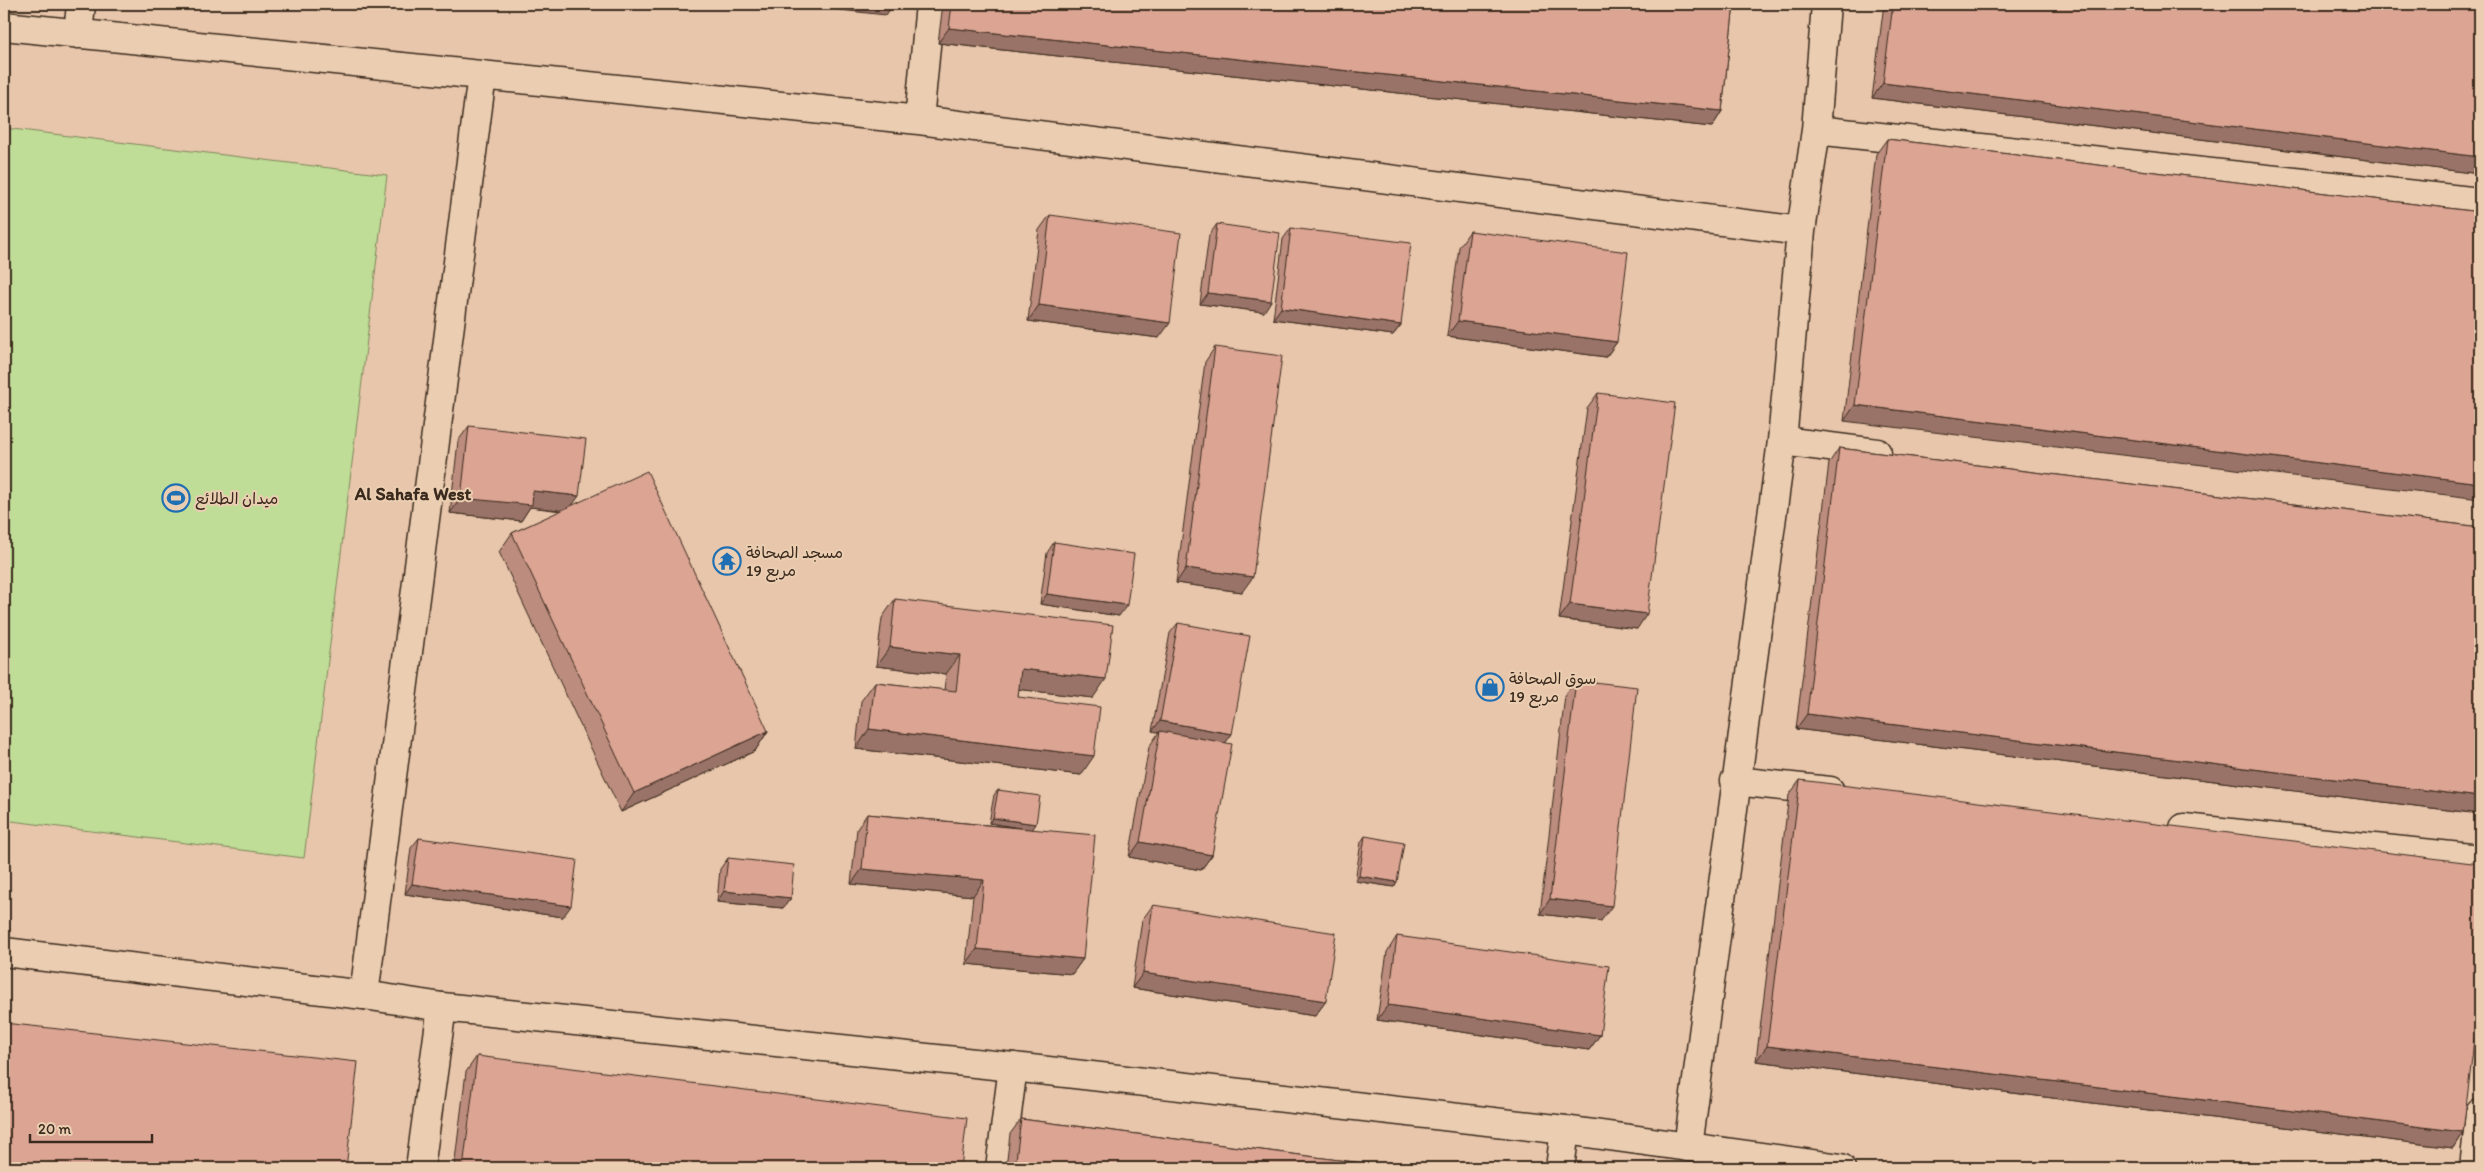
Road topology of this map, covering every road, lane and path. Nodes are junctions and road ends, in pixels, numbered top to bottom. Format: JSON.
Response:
{"nodes":[{"id":1,"x":81,"y":4,"type":"edge"},
{"id":2,"x":930,"y":4,"type":"edge"},
{"id":3,"x":1826,"y":4,"type":"edge"},
{"id":4,"x":4,"y":26,"type":"edge"},
{"id":5,"x":78,"y":34,"type":"junction"},
{"id":6,"x":482,"y":75,"type":"junction"},
{"id":7,"x":919,"y":120,"type":"junction"},
{"id":8,"x":1816,"y":130,"type":"junction"},
{"id":9,"x":2480,"y":202,"type":"edge"},
{"id":10,"x":1801,"y":231,"type":"junction"},
{"id":11,"x":1782,"y":441,"type":"junction"},
{"id":12,"x":1900,"y":456,"type":"edge"},
{"id":13,"x":1735,"y":781,"type":"junction"},
{"id":14,"x":1854,"y":794,"type":"edge"},
{"id":15,"x":2162,"y":826,"type":"edge"},
{"id":16,"x":2480,"y":859,"type":"edge"},
{"id":17,"x":4,"y":952,"type":"edge"},
{"id":18,"x":364,"y":995,"type":"junction"},
{"id":19,"x":442,"y":1008,"type":"junction"},
{"id":20,"x":1013,"y":1067,"type":"junction"},
{"id":21,"x":2480,"y":1112,"type":"edge"},
{"id":22,"x":1565,"y":1130,"type":"junction"},
{"id":23,"x":1688,"y":1147,"type":"junction"},
{"id":24,"x":420,"y":1168,"type":"edge"},
{"id":25,"x":1000,"y":1168,"type":"edge"},
{"id":26,"x":1560,"y":1168,"type":"edge"},
{"id":27,"x":1841,"y":1168,"type":"edge"},
{"id":28,"x":2474,"y":1168,"type":"edge"}],
"edges":[{"from":1,"to":5,"type":"street"},
{"from":2,"to":7,"type":"street"},
{"from":3,"to":8,"type":"street"},
{"from":4,"to":5,"type":"street"},
{"from":5,"to":6,"type":"street"},
{"from":6,"to":7,"type":"street"},
{"from":6,"to":18,"type":"street"},
{"from":7,"to":10,"type":"street"},
{"from":8,"to":9,"type":"street"},
{"from":8,"to":10,"type":"street"},
{"from":10,"to":11,"type":"street"},
{"from":11,"to":12,"type":"street"},
{"from":11,"to":13,"type":"street"},
{"from":13,"to":14,"type":"street"},
{"from":13,"to":23,"type":"street"},
{"from":15,"to":16,"type":"street"},
{"from":17,"to":18,"type":"street"},
{"from":18,"to":19,"type":"street"},
{"from":19,"to":20,"type":"street"},
{"from":19,"to":24,"type":"street"},
{"from":20,"to":22,"type":"street"},
{"from":20,"to":25,"type":"street"},
{"from":21,"to":28,"type":"street"},
{"from":22,"to":23,"type":"street"},
{"from":22,"to":26,"type":"street"},
{"from":23,"to":27,"type":"street"}]}
